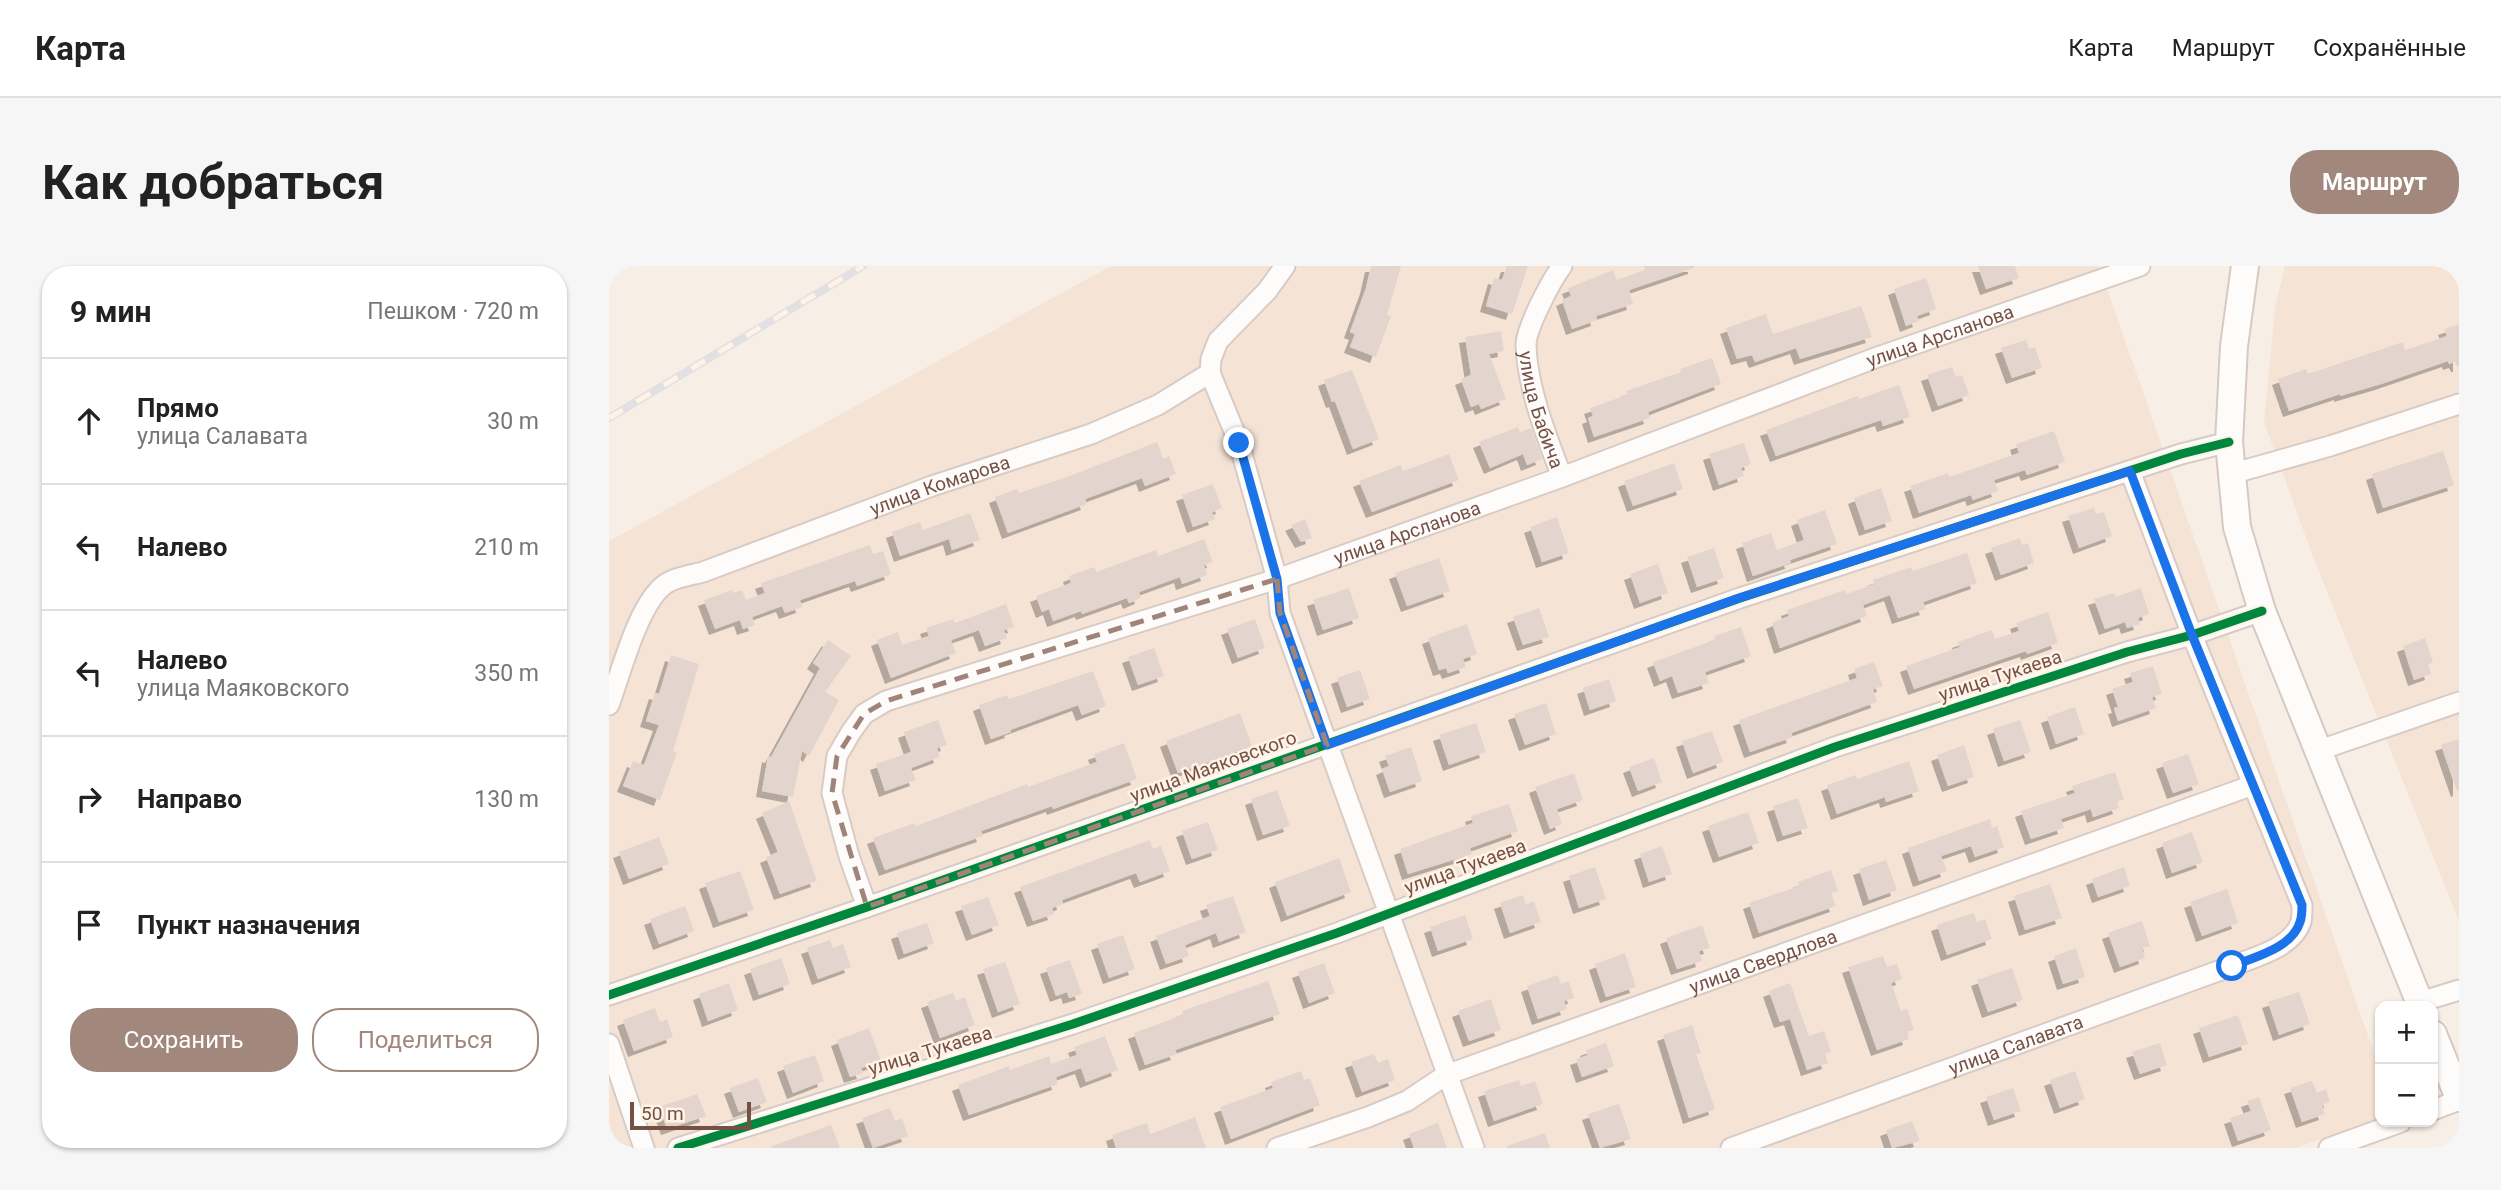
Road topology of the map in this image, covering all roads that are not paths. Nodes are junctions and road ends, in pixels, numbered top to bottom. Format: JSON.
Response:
{"nodes":[{"id":1,"x":1285,"y":266,"type":"edge"},
{"id":2,"x":1562,"y":266,"type":"edge"},
{"id":3,"x":2140,"y":266,"type":"edge"},
{"id":4,"x":2245,"y":266,"type":"edge"},
{"id":5,"x":1210,"y":373,"type":"junction"},
{"id":6,"x":2459,"y":404,"type":"edge"},
{"id":7,"x":2229,"y":442,"type":"junction"},
{"id":8,"x":2130,"y":471,"type":"junction"},
{"id":9,"x":2231,"y":474,"type":"junction"},
{"id":10,"x":1562,"y":477,"type":"junction"},
{"id":11,"x":1277,"y":579,"type":"junction"},
{"id":12,"x":2262,"y":611,"type":"junction"},
{"id":13,"x":2192,"y":635,"type":"junction"},
{"id":14,"x":2459,"y":702,"type":"edge"},
{"id":15,"x":609,"y":705,"type":"edge"},
{"id":16,"x":1327,"y":745,"type":"junction"},
{"id":17,"x":2317,"y":751,"type":"junction"},
{"id":18,"x":2253,"y":785,"type":"junction"},
{"id":19,"x":867,"y":907,"type":"junction"},
{"id":20,"x":1389,"y":914,"type":"junction"},
{"id":21,"x":2459,"y":990,"type":"edge"},
{"id":22,"x":609,"y":995,"type":"edge"},
{"id":23,"x":2419,"y":1001,"type":"edge"},
{"id":24,"x":2428,"y":1001,"type":"edge"},
{"id":25,"x":609,"y":1044,"type":"edge"},
{"id":26,"x":2438,"y":1046,"type":"edge"},
{"id":27,"x":1447,"y":1075,"type":"junction"},
{"id":28,"x":2459,"y":1099,"type":"edge"},
{"id":29,"x":2438,"y":1108,"type":"edge"},
{"id":30,"x":2387,"y":1127,"type":"edge"},
{"id":31,"x":644,"y":1148,"type":"edge"},
{"id":32,"x":678,"y":1148,"type":"edge"},
{"id":33,"x":1277,"y":1148,"type":"edge"},
{"id":34,"x":1474,"y":1148,"type":"edge"},
{"id":35,"x":1731,"y":1148,"type":"edge"},
{"id":36,"x":2329,"y":1148,"type":"edge"}],
"edges":[{"from":1,"to":5,"type":"street"},
{"from":2,"to":10,"type":"street","name":"улица Бабича"},
{"from":3,"to":10,"type":"street","name":"улица Арсланова"},
{"from":4,"to":7,"type":"street"},
{"from":5,"to":11,"type":"street"},
{"from":5,"to":15,"type":"street","name":"улица Комарова"},
{"from":6,"to":9,"type":"street"},
{"from":7,"to":8,"type":"street","name":"улица Маяковского"},
{"from":7,"to":9,"type":"street"},
{"from":8,"to":13,"type":"street"},
{"from":8,"to":16,"type":"street","name":"улица Маяковского"},
{"from":9,"to":12,"type":"street"},
{"from":10,"to":11,"type":"street","name":"улица Арсланова"},
{"from":11,"to":16,"type":"street"},
{"from":11,"to":19,"type":"street","name":"улица Арсланова"},
{"from":12,"to":13,"type":"street","name":"улица Тукаева"},
{"from":12,"to":17,"type":"street"},
{"from":13,"to":18,"type":"street"},
{"from":13,"to":20,"type":"street","name":"улица Тукаева"},
{"from":14,"to":17,"type":"street"},
{"from":16,"to":19,"type":"street","name":"улица Маяковского"},
{"from":16,"to":20,"type":"street"},
{"from":17,"to":23,"type":"street"},
{"from":18,"to":27,"type":"street","name":"улица Свердлова"},
{"from":18,"to":35,"type":"street","name":"улица Салавата"},
{"from":19,"to":22,"type":"street","name":"улица Маяковского"},
{"from":20,"to":27,"type":"street"},
{"from":20,"to":32,"type":"street","name":"улица Тукаева"},
{"from":21,"to":24,"type":"street"},
{"from":25,"to":31,"type":"street"},
{"from":26,"to":28,"type":"street"},
{"from":27,"to":33,"type":"street","name":"улица Свердлова"},
{"from":27,"to":34,"type":"street"},
{"from":28,"to":29,"type":"street"},
{"from":30,"to":36,"type":"street"}]}
